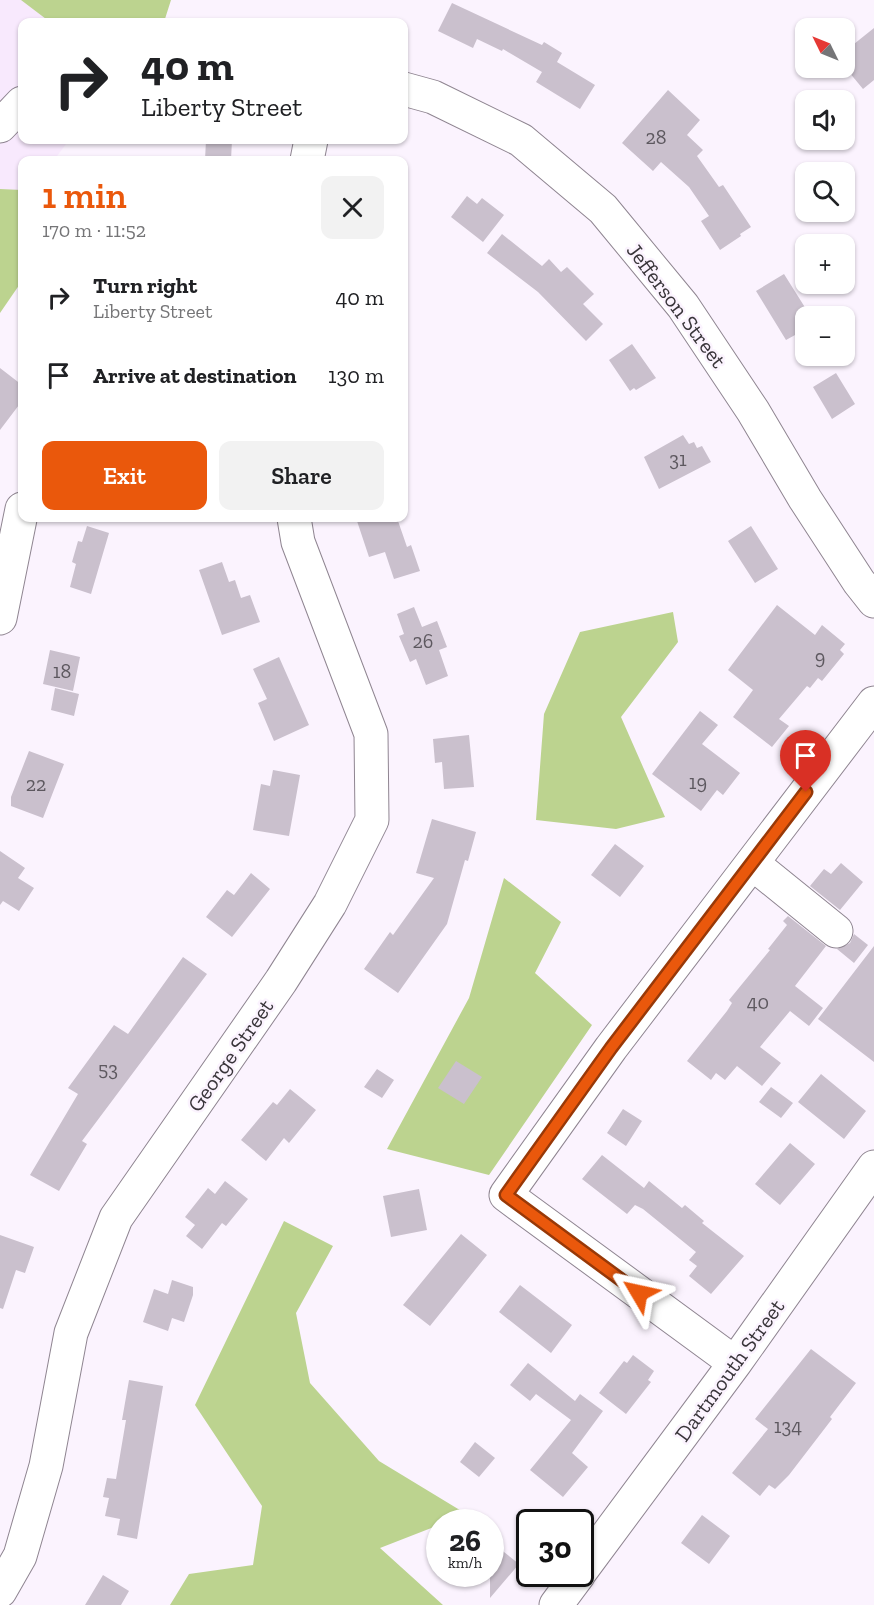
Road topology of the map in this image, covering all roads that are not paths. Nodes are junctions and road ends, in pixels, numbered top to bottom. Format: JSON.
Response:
{"nodes":[{"id":1,"x":408,"y":90,"type":"edge"},
{"id":2,"x":18,"y":107,"type":"edge"},
{"id":3,"x":0,"y":126,"type":"edge"},
{"id":4,"x":19,"y":522,"type":"edge"},
{"id":5,"x":295,"y":522,"type":"edge"},
{"id":6,"x":874,"y":601,"type":"edge"},
{"id":7,"x":0,"y":618,"type":"edge"},
{"id":8,"x":874,"y":704,"type":"edge"},
{"id":9,"x":752,"y":863,"type":"junction"},
{"id":10,"x":836,"y":931,"type":"dead end"},
{"id":11,"x":874,"y":1167,"type":"edge"},
{"id":12,"x":735,"y":1364,"type":"junction"},
{"id":13,"x":594,"y":1554,"type":"edge"},
{"id":14,"x":570,"y":1587,"type":"edge"},
{"id":15,"x":0,"y":1591,"type":"edge"},
{"id":16,"x":556,"y":1605,"type":"edge"}],
"edges":[{"from":1,"to":6,"type":"street","name":"Jefferson Street"},
{"from":2,"to":3,"type":"street"},
{"from":4,"to":7,"type":"street"},
{"from":5,"to":15,"type":"street","name":"George Street"},
{"from":8,"to":9,"type":"street"},
{"from":9,"to":10,"type":"street"},
{"from":9,"to":12,"type":"street"},
{"from":11,"to":12,"type":"street","name":"Dartmouth Street"},
{"from":12,"to":13,"type":"street","name":"Dartmouth Street"},
{"from":14,"to":16,"type":"street","name":"Dartmouth Street"}]}
